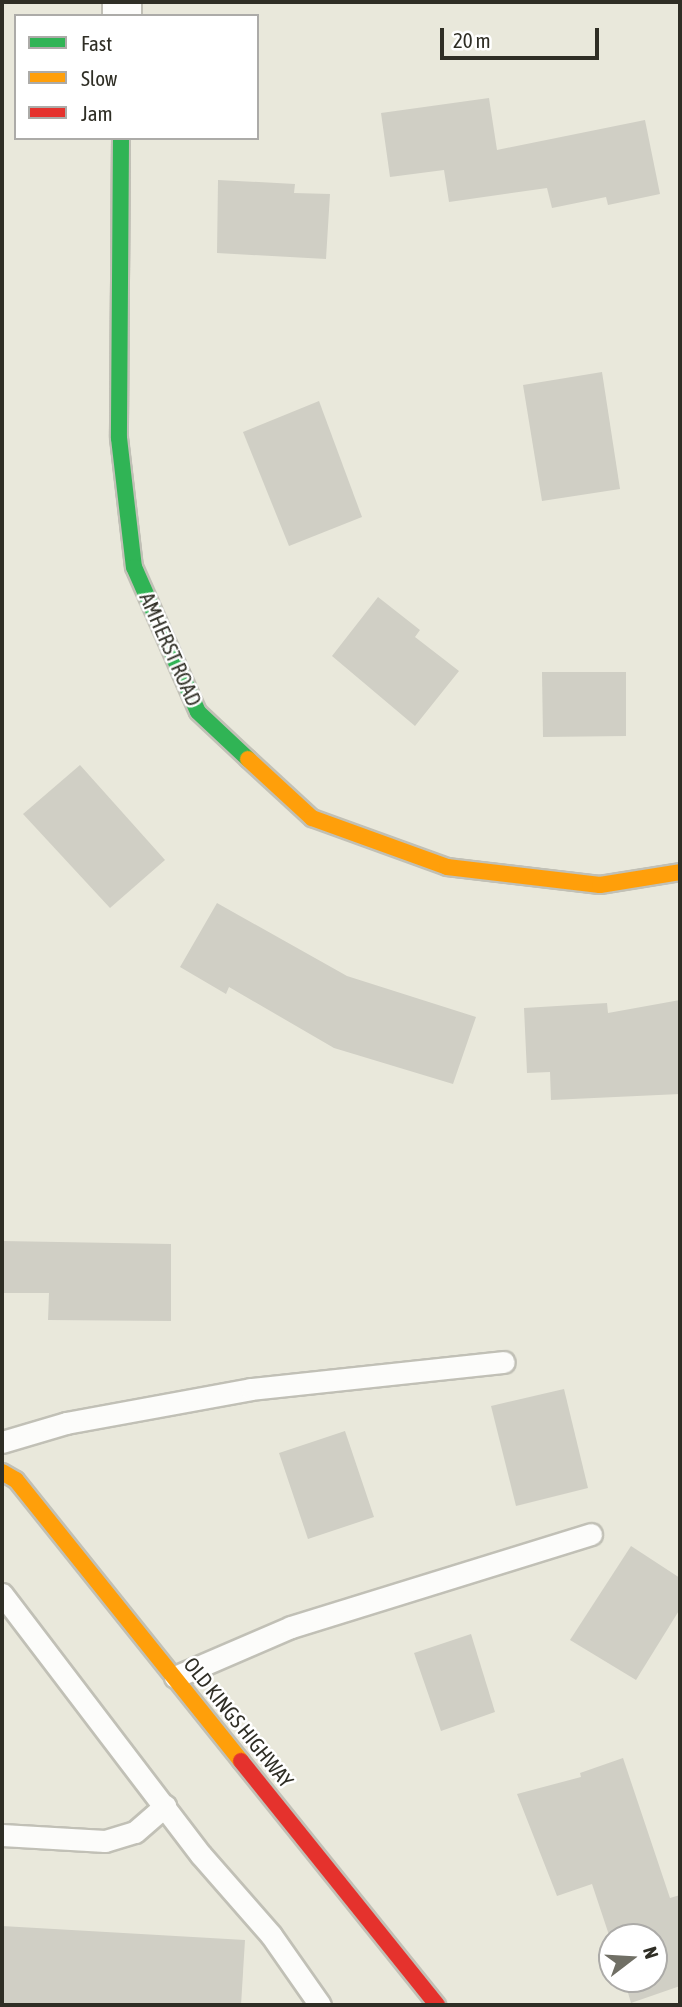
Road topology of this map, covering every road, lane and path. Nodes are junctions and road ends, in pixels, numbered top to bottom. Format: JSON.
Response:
{"nodes":[{"id":1,"x":121,"y":140,"type":"edge"},
{"id":2,"x":680,"y":872,"type":"edge"},
{"id":3,"x":504,"y":1362,"type":"dead end"},
{"id":4,"x":2,"y":1442,"type":"edge"},
{"id":5,"x":2,"y":1472,"type":"edge"},
{"id":6,"x":591,"y":1534,"type":"dead end"},
{"id":7,"x":2,"y":1594,"type":"edge"},
{"id":8,"x":175,"y":1677,"type":"junction"},
{"id":9,"x":164,"y":1806,"type":"junction"},
{"id":10,"x":2,"y":1835,"type":"edge"},
{"id":11,"x":320,"y":2005,"type":"edge"},
{"id":12,"x":437,"y":2005,"type":"edge"}],
"edges":[{"from":1,"to":2,"type":"street","name":"AMHERST ROAD"},
{"from":3,"to":4,"type":"lane"},
{"from":5,"to":8,"type":"street","name":"OLD KINGS HIGHWAY"},
{"from":6,"to":8,"type":"lane"},
{"from":7,"to":9,"type":"lane"},
{"from":8,"to":12,"type":"street","name":"OLD KINGS HIGHWAY"},
{"from":9,"to":10,"type":"lane"},
{"from":9,"to":11,"type":"lane"}]}
